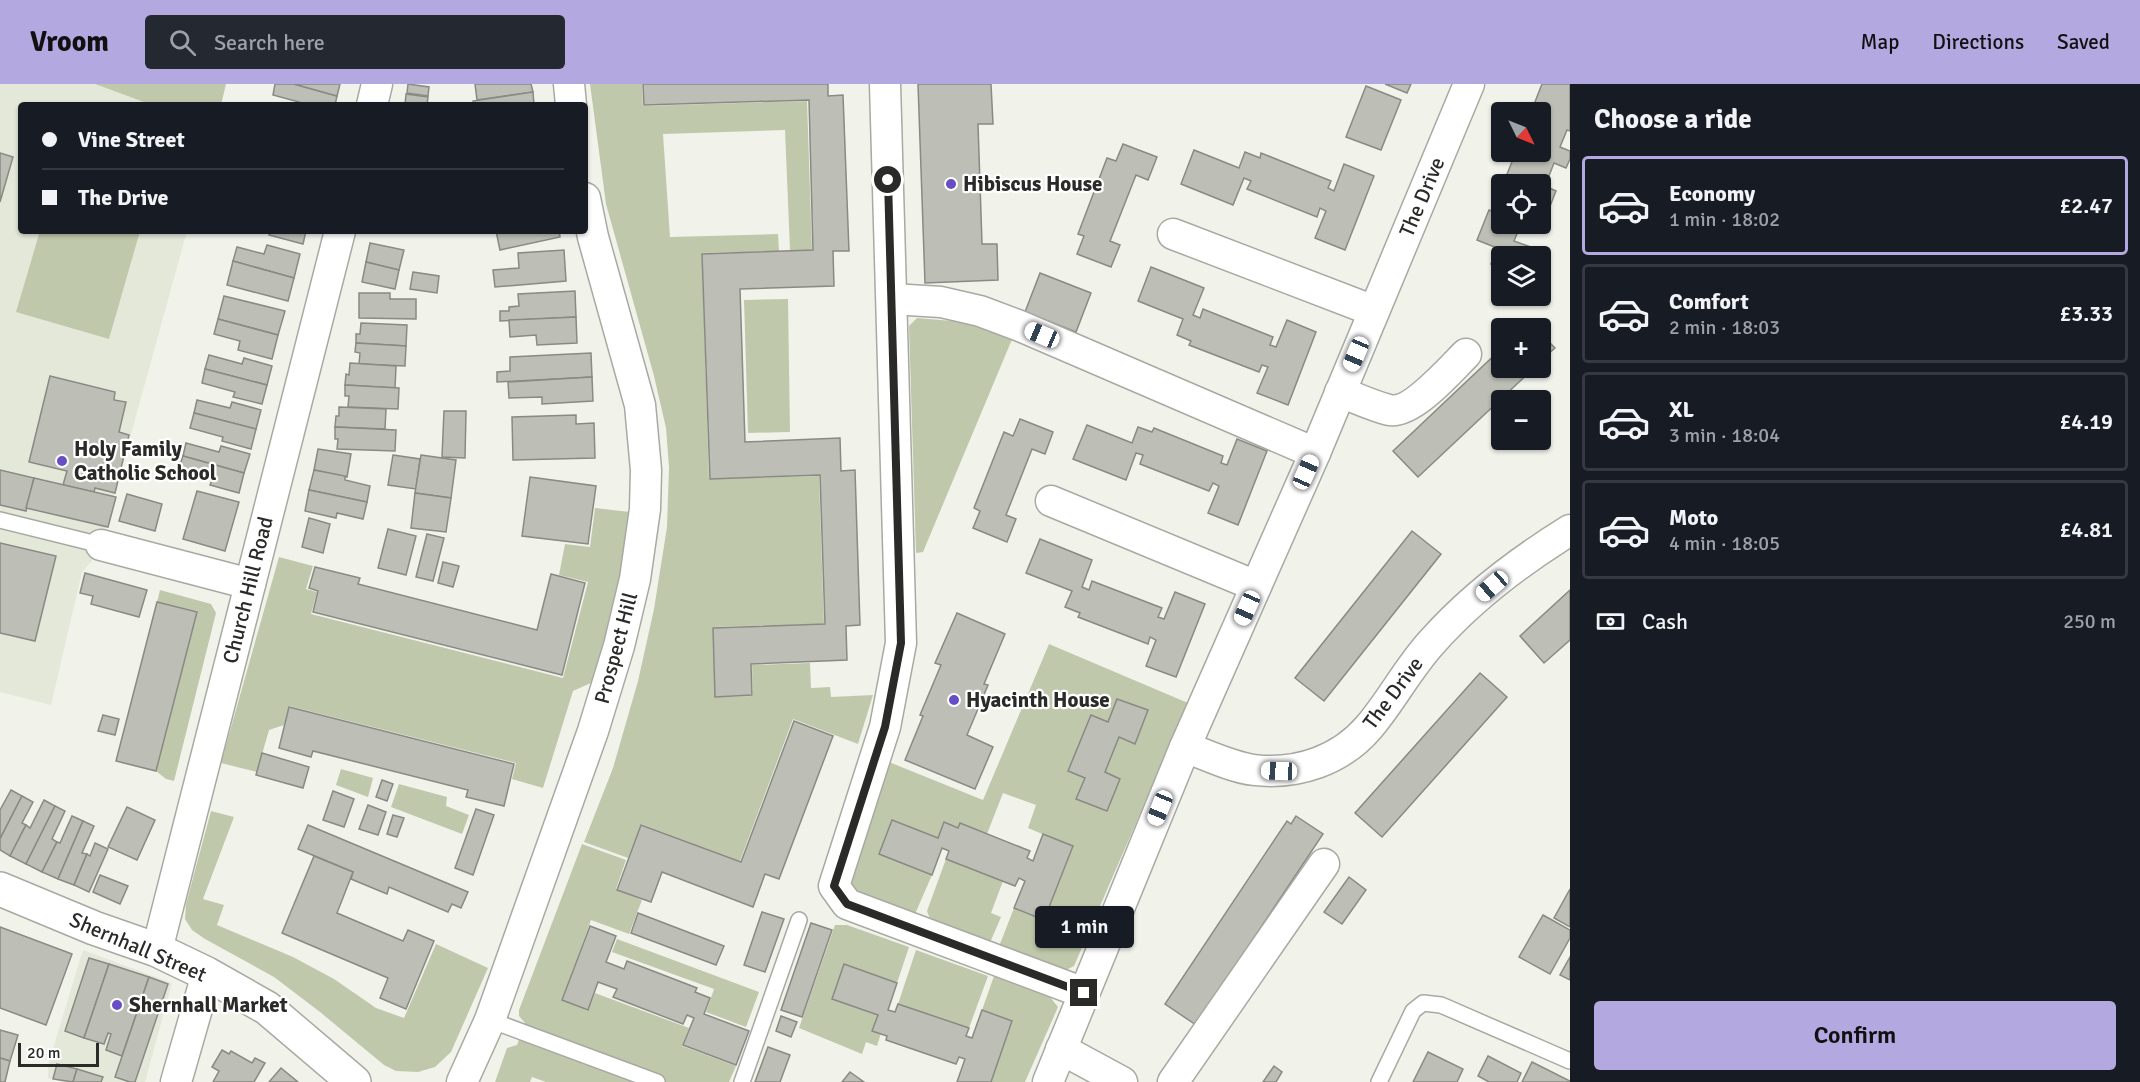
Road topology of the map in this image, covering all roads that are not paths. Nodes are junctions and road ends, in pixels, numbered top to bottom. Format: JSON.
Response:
{"nodes":[{"id":1,"x":378,"y":84,"type":"edge"},
{"id":2,"x":569,"y":84,"type":"edge"},
{"id":3,"x":885,"y":84,"type":"edge"},
{"id":4,"x":1469,"y":84,"type":"edge"},
{"id":5,"x":373,"y":102,"type":"edge"},
{"id":6,"x":571,"y":102,"type":"edge"},
{"id":7,"x":588,"y":213,"type":"edge"},
{"id":8,"x":339,"y":234,"type":"edge"},
{"id":9,"x":1173,"y":234,"type":"dead end"},
{"id":10,"x":892,"y":299,"type":"junction"},
{"id":11,"x":1374,"y":311,"type":"junction"},
{"id":12,"x":1466,"y":354,"type":"dead end"},
{"id":13,"x":1340,"y":392,"type":"junction"},
{"id":14,"x":1315,"y":453,"type":"junction"},
{"id":15,"x":1051,"y":501,"type":"dead end"},
{"id":16,"x":0,"y":520,"type":"edge"},
{"id":17,"x":1570,"y":530,"type":"edge"},
{"id":18,"x":101,"y":545,"type":"joint"},
{"id":19,"x":250,"y":584,"type":"junction"},
{"id":20,"x":1256,"y":586,"type":"junction"},
{"id":21,"x":1185,"y":747,"type":"junction"},
{"id":22,"x":1324,"y":864,"type":"dead end"},
{"id":23,"x":0,"y":889,"type":"edge"},
{"id":24,"x":799,"y":921,"type":"dead end"},
{"id":25,"x":157,"y":950,"type":"junction"},
{"id":26,"x":207,"y":975,"type":"junction"},
{"id":27,"x":1084,"y":993,"type":"junction"},
{"id":28,"x":490,"y":1020,"type":"junction"},
{"id":29,"x":1062,"y":1049,"type":"junction"},
{"id":30,"x":1570,"y":1061,"type":"edge"},
{"id":31,"x":176,"y":1082,"type":"edge"},
{"id":32,"x":354,"y":1082,"type":"edge"},
{"id":33,"x":462,"y":1082,"type":"edge"},
{"id":34,"x":657,"y":1082,"type":"edge"},
{"id":35,"x":742,"y":1082,"type":"edge"},
{"id":36,"x":1048,"y":1082,"type":"edge"},
{"id":37,"x":1122,"y":1082,"type":"edge"},
{"id":38,"x":1173,"y":1082,"type":"edge"},
{"id":39,"x":1379,"y":1082,"type":"edge"}],
"edges":[{"from":1,"to":5,"type":"street"},
{"from":2,"to":6,"type":"street"},
{"from":3,"to":10,"type":"street"},
{"from":4,"to":11,"type":"street","name":"The Drive"},
{"from":7,"to":28,"type":"street","name":"Prospect Hill"},
{"from":8,"to":19,"type":"street","name":"Church Hill Road"},
{"from":9,"to":11,"type":"street"},
{"from":10,"to":14,"type":"street"},
{"from":10,"to":27,"type":"street"},
{"from":11,"to":13,"type":"street","name":"The Drive"},
{"from":12,"to":13,"type":"street"},
{"from":13,"to":14,"type":"street","name":"The Drive"},
{"from":14,"to":20,"type":"street","name":"The Drive"},
{"from":15,"to":20,"type":"street"},
{"from":16,"to":18,"type":"lane"},
{"from":17,"to":21,"type":"street","name":"The Drive"},
{"from":18,"to":19,"type":"street"},
{"from":19,"to":25,"type":"street","name":"Church Hill Road"},
{"from":20,"to":21,"type":"street","name":"The Drive"},
{"from":21,"to":27,"type":"street","name":"The Drive"},
{"from":22,"to":38,"type":"street"},
{"from":23,"to":25,"type":"street","name":"Shernhall Street"},
{"from":24,"to":35,"type":"lane"},
{"from":25,"to":26,"type":"street","name":"Shernhall Street"},
{"from":26,"to":31,"type":"street"},
{"from":26,"to":32,"type":"street","name":"Shernhall Street"},
{"from":27,"to":29,"type":"street","name":"The Drive"},
{"from":28,"to":33,"type":"street","name":"Prospect Hill"},
{"from":28,"to":34,"type":"lane"},
{"from":29,"to":36,"type":"street","name":"The Drive"},
{"from":29,"to":37,"type":"street"},
{"from":30,"to":39,"type":"lane"}]}
